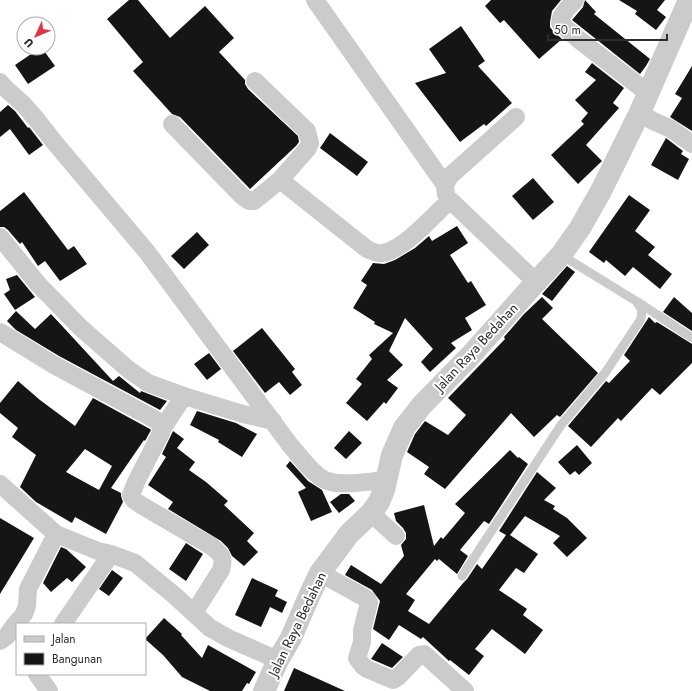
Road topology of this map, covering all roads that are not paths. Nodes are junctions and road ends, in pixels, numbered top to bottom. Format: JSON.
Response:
{"nodes":[{"id":1,"x":315,"y":0,"type":"edge"},
{"id":2,"x":575,"y":0,"type":"edge"},
{"id":3,"x":688,"y":0,"type":"edge"},
{"id":4,"x":255,"y":81,"type":"dead end"},
{"id":5,"x":2,"y":88,"type":"edge"},
{"id":6,"x":644,"y":102,"type":"junction"},
{"id":7,"x":516,"y":117,"type":"dead end"},
{"id":8,"x":172,"y":124,"type":"dead end"},
{"id":9,"x":692,"y":144,"type":"edge"},
{"id":10,"x":280,"y":180,"type":"junction"},
{"id":11,"x":448,"y":193,"type":"junction"},
{"id":12,"x":0,"y":237,"type":"edge"},
{"id":13,"x":561,"y":256,"type":"junction"},
{"id":14,"x":536,"y":282,"type":"junction"},
{"id":15,"x":636,"y":301,"type":"junction"},
{"id":16,"x":0,"y":332,"type":"edge"},
{"id":17,"x":692,"y":338,"type":"edge"},
{"id":18,"x":184,"y":396,"type":"junction"},
{"id":19,"x":273,"y":421,"type":"junction"},
{"id":20,"x":162,"y":429,"type":"junction"},
{"id":21,"x":386,"y":480,"type":"junction"},
{"id":22,"x":0,"y":484,"type":"edge"},
{"id":23,"x":371,"y":513,"type":"junction"},
{"id":24,"x":56,"y":534,"type":"junction"},
{"id":25,"x":396,"y":536,"type":"dead end"},
{"id":26,"x":111,"y":554,"type":"junction"},
{"id":27,"x":320,"y":573,"type":"junction"},
{"id":28,"x":462,"y":576,"type":"dead end"},
{"id":29,"x":194,"y":613,"type":"junction"},
{"id":30,"x":16,"y":623,"type":"edge"},
{"id":31,"x":16,"y":623,"type":"edge"},
{"id":32,"x":64,"y":623,"type":"edge"},
{"id":33,"x":8,"y":641,"type":"edge"},
{"id":34,"x":278,"y":660,"type":"junction"},
{"id":35,"x":38,"y":675,"type":"edge"},
{"id":36,"x":49,"y":691,"type":"edge"},
{"id":37,"x":264,"y":691,"type":"edge"},
{"id":38,"x":465,"y":691,"type":"edge"}],
"edges":[{"from":1,"to":11,"type":"street"},
{"from":2,"to":6,"type":"street"},
{"from":3,"to":6,"type":"street","name":"Jalan Raya Bedahan"},
{"from":4,"to":10,"type":"street"},
{"from":5,"to":19,"type":"street"},
{"from":6,"to":9,"type":"street"},
{"from":6,"to":13,"type":"street","name":"Jalan Raya Bedahan"},
{"from":7,"to":11,"type":"street"},
{"from":8,"to":10,"type":"street"},
{"from":10,"to":11,"type":"street"},
{"from":11,"to":14,"type":"street"},
{"from":12,"to":18,"type":"street"},
{"from":13,"to":14,"type":"street","name":"Jalan Raya Bedahan"},
{"from":13,"to":15,"type":"lane"},
{"from":14,"to":21,"type":"street","name":"Jalan Raya Bedahan"},
{"from":15,"to":17,"type":"lane"},
{"from":15,"to":28,"type":"lane"},
{"from":16,"to":20,"type":"street"},
{"from":18,"to":19,"type":"street"},
{"from":18,"to":20,"type":"street"},
{"from":19,"to":21,"type":"street"},
{"from":20,"to":29,"type":"street"},
{"from":21,"to":23,"type":"street","name":"Jalan Raya Bedahan"},
{"from":22,"to":24,"type":"street"},
{"from":23,"to":25,"type":"street"},
{"from":23,"to":27,"type":"street","name":"Jalan Raya Bedahan"},
{"from":24,"to":26,"type":"street"},
{"from":24,"to":30,"type":"street"},
{"from":26,"to":29,"type":"street"},
{"from":26,"to":32,"type":"street"},
{"from":27,"to":34,"type":"street","name":"Jalan Raya Bedahan"},
{"from":27,"to":38,"type":"street"},
{"from":29,"to":34,"type":"street"},
{"from":31,"to":33,"type":"street"},
{"from":34,"to":37,"type":"street","name":"Jalan Raya Bedahan"},
{"from":35,"to":36,"type":"street"}]}
